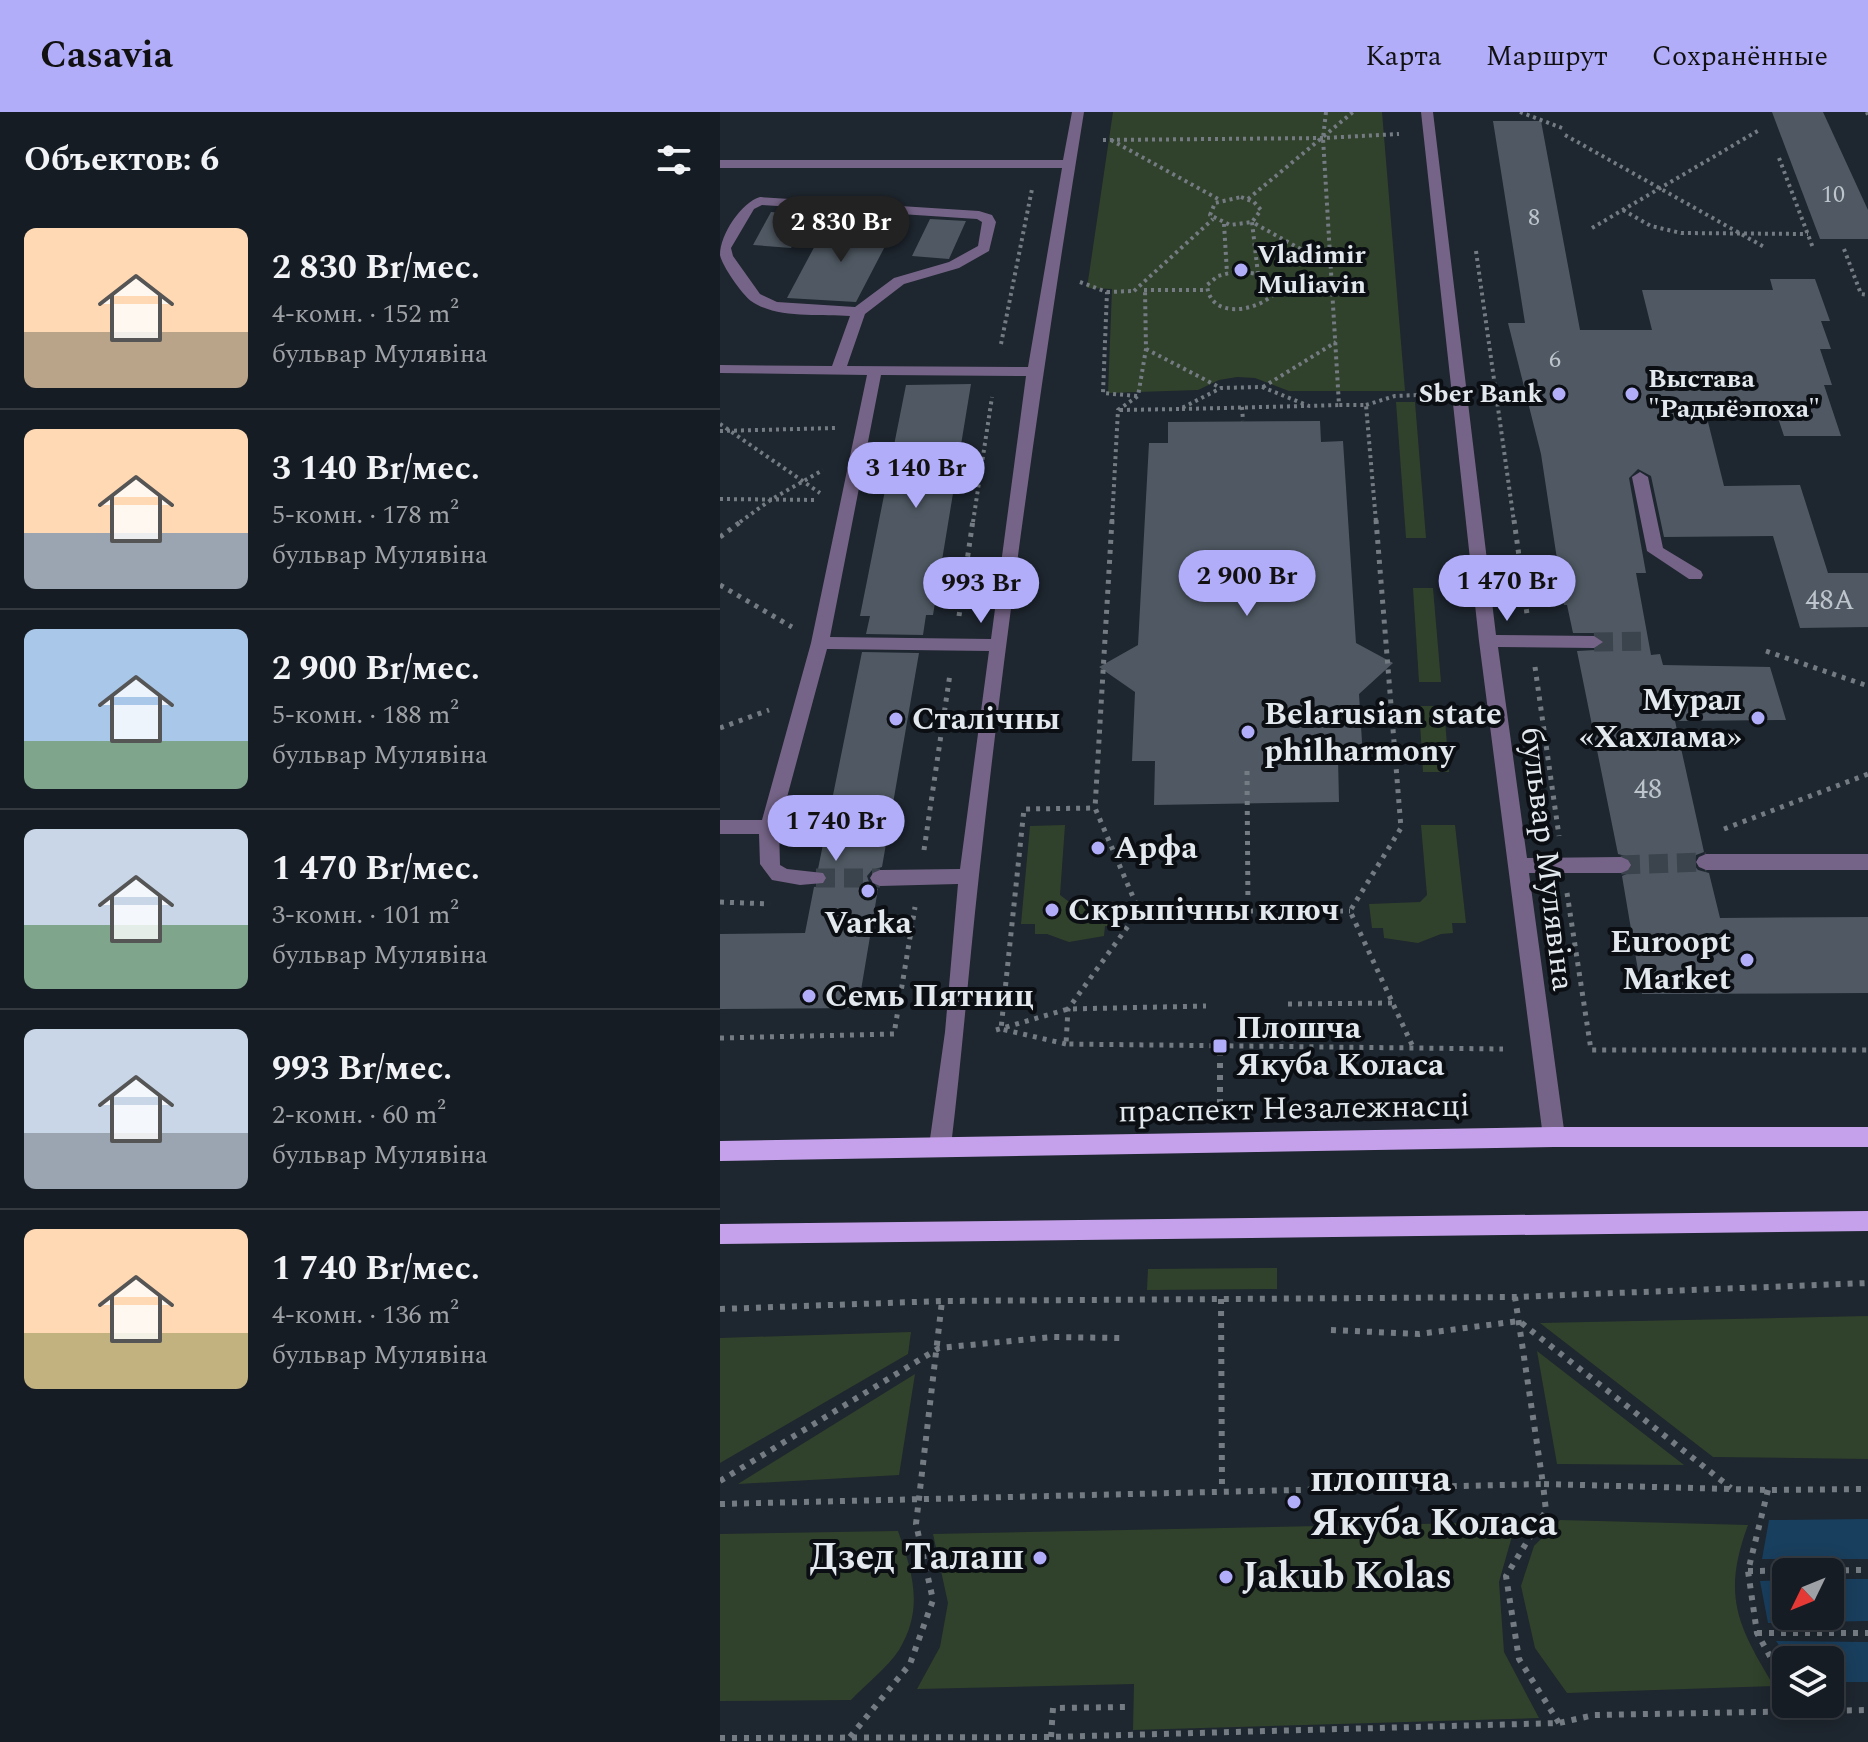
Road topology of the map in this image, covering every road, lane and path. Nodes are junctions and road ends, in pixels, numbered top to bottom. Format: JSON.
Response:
{"nodes":[{"id":1,"x":1078,"y":112,"type":"edge"},
{"id":2,"x":1326,"y":112,"type":"edge"},
{"id":3,"x":1353,"y":112,"type":"edge"},
{"id":4,"x":1427,"y":112,"type":"edge"},
{"id":5,"x":1520,"y":112,"type":"edge"},
{"id":6,"x":1399,"y":124,"type":"dead end"},
{"id":7,"x":1562,"y":128,"type":"dead end"},
{"id":8,"x":1761,"y":129,"type":"dead end"},
{"id":9,"x":1565,"y":135,"type":"dead end"},
{"id":10,"x":1323,"y":138,"type":"junction"},
{"id":11,"x":1110,"y":139,"type":"junction"},
{"id":12,"x":1100,"y":154,"type":"dead end"},
{"id":13,"x":1779,"y":158,"type":"dead end"},
{"id":14,"x":720,"y":164,"type":"edge"},
{"id":15,"x":1037,"y":164,"type":"junction"},
{"id":16,"x":1070,"y":164,"type":"junction"},
{"id":17,"x":1659,"y":188,"type":"junction"},
{"id":18,"x":1248,"y":199,"type":"junction"},
{"id":19,"x":1220,"y":200,"type":"junction"},
{"id":20,"x":1623,"y":210,"type":"junction"},
{"id":21,"x":1213,"y":219,"type":"junction"},
{"id":22,"x":1252,"y":222,"type":"junction"},
{"id":23,"x":1224,"y":224,"type":"junction"},
{"id":24,"x":1592,"y":228,"type":"dead end"},
{"id":25,"x":1739,"y":233,"type":"junction"},
{"id":26,"x":1808,"y":234,"type":"junction"},
{"id":27,"x":1474,"y":238,"type":"dead end"},
{"id":28,"x":1766,"y":248,"type":"dead end"},
{"id":29,"x":1813,"y":248,"type":"dead end"},
{"id":30,"x":1844,"y":249,"type":"dead end"},
{"id":31,"x":1332,"y":267,"type":"junction"},
{"id":32,"x":1082,"y":270,"type":"dead end"},
{"id":33,"x":1227,"y":273,"type":"junction"},
{"id":34,"x":1258,"y":274,"type":"junction"},
{"id":35,"x":1274,"y":289,"type":"junction"},
{"id":36,"x":1334,"y":289,"type":"junction"},
{"id":37,"x":1145,"y":290,"type":"junction"},
{"id":38,"x":1206,"y":290,"type":"junction"},
{"id":39,"x":1134,"y":291,"type":"junction"},
{"id":40,"x":1107,"y":292,"type":"junction"},
{"id":41,"x":1868,"y":295,"type":"edge"},
{"id":42,"x":858,"y":312,"type":"junction"},
{"id":43,"x":1336,"y":342,"type":"junction"},
{"id":44,"x":1146,"y":349,"type":"junction"},
{"id":45,"x":720,"y":369,"type":"edge"},
{"id":46,"x":838,"y":370,"type":"junction"},
{"id":47,"x":875,"y":370,"type":"junction"},
{"id":48,"x":995,"y":371,"type":"junction"},
{"id":49,"x":1034,"y":372,"type":"junction"},
{"id":50,"x":1262,"y":387,"type":"junction"},
{"id":51,"x":1221,"y":388,"type":"junction"},
{"id":52,"x":1417,"y":395,"type":"dead end"},
{"id":53,"x":1138,"y":396,"type":"junction"},
{"id":54,"x":1339,"y":405,"type":"junction"},
{"id":55,"x":1366,"y":405,"type":"junction"},
{"id":56,"x":1309,"y":406,"type":"junction"},
{"id":57,"x":1242,"y":407,"type":"junction"},
{"id":58,"x":1180,"y":409,"type":"junction"},
{"id":59,"x":1118,"y":410,"type":"junction"},
{"id":60,"x":1243,"y":421,"type":"dead end"},
{"id":61,"x":720,"y":424,"type":"edge"},
{"id":62,"x":864,"y":427,"type":"junction"},
{"id":63,"x":720,"y":431,"type":"edge"},
{"id":64,"x":730,"y":431,"type":"junction"},
{"id":65,"x":860,"y":447,"type":"junction"},
{"id":66,"x":1640,"y":477,"type":"dead end"},
{"id":67,"x":804,"y":482,"type":"junction"},
{"id":68,"x":720,"y":499,"type":"edge"},
{"id":69,"x":772,"y":499,"type":"junction"},
{"id":70,"x":720,"y":537,"type":"edge"},
{"id":71,"x":1695,"y":575,"type":"dead end"},
{"id":72,"x":720,"y":585,"type":"edge"},
{"id":73,"x":1531,"y":640,"type":"junction"},
{"id":74,"x":1488,"y":641,"type":"junction"},
{"id":75,"x":1594,"y":642,"type":"tunnel mouth"},
{"id":76,"x":820,"y":643,"type":"junction"},
{"id":77,"x":955,"y":645,"type":"junction"},
{"id":78,"x":999,"y":645,"type":"junction"},
{"id":79,"x":1766,"y":651,"type":"dead end"},
{"id":80,"x":1868,"y":686,"type":"edge"},
{"id":81,"x":807,"y":695,"type":"junction"},
{"id":82,"x":720,"y":728,"type":"edge"},
{"id":83,"x":1247,"y":771,"type":"dead end"},
{"id":84,"x":1868,"y":774,"type":"edge"},
{"id":85,"x":1095,"y":808,"type":"junction"},
{"id":86,"x":720,"y":827,"type":"edge"},
{"id":87,"x":769,"y":827,"type":"junction"},
{"id":88,"x":1723,"y":830,"type":"dead end"},
{"id":89,"x":1706,"y":862,"type":"tunnel mouth"},
{"id":90,"x":1868,"y":862,"type":"edge"},
{"id":91,"x":1563,"y":865,"type":"junction"},
{"id":92,"x":1621,"y":865,"type":"tunnel mouth"},
{"id":93,"x":1518,"y":866,"type":"junction"},
{"id":94,"x":969,"y":876,"type":"junction"},
{"id":95,"x":816,"y":878,"type":"tunnel mouth"},
{"id":96,"x":880,"y":878,"type":"tunnel mouth"},
{"id":97,"x":920,"y":879,"type":"junction"},
{"id":98,"x":1139,"y":911,"type":"junction"},
{"id":99,"x":1248,"y":911,"type":"junction"},
{"id":100,"x":1350,"y":911,"type":"junction"},
{"id":101,"x":1393,"y":1003,"type":"junction"},
{"id":102,"x":1288,"y":1004,"type":"dead end"},
{"id":103,"x":1206,"y":1006,"type":"dead end"},
{"id":104,"x":1068,"y":1009,"type":"junction"},
{"id":105,"x":998,"y":1029,"type":"junction"},
{"id":106,"x":720,"y":1038,"type":"edge"},
{"id":107,"x":1066,"y":1044,"type":"junction"},
{"id":108,"x":1220,"y":1046,"type":"junction"},
{"id":109,"x":1413,"y":1047,"type":"junction"},
{"id":110,"x":1503,"y":1049,"type":"dead end"},
{"id":111,"x":1868,"y":1050,"type":"edge"},
{"id":112,"x":1554,"y":1137,"type":"junction"},
{"id":113,"x":1868,"y":1137,"type":"edge"},
{"id":114,"x":1220,"y":1142,"type":"junction"},
{"id":115,"x":940,"y":1146,"type":"junction"},
{"id":116,"x":720,"y":1151,"type":"edge"},
{"id":117,"x":1868,"y":1221,"type":"edge"},
{"id":118,"x":720,"y":1234,"type":"edge"},
{"id":119,"x":1868,"y":1283,"type":"edge"},
{"id":120,"x":1515,"y":1297,"type":"junction"},
{"id":121,"x":1221,"y":1299,"type":"junction"},
{"id":122,"x":942,"y":1301,"type":"junction"},
{"id":123,"x":720,"y":1309,"type":"edge"},
{"id":124,"x":1519,"y":1321,"type":"junction"},
{"id":125,"x":1331,"y":1330,"type":"dead end"},
{"id":126,"x":1121,"y":1338,"type":"dead end"},
{"id":127,"x":939,"y":1348,"type":"junction"},
{"id":128,"x":720,"y":1481,"type":"edge"},
{"id":129,"x":1543,"y":1484,"type":"junction"},
{"id":130,"x":1731,"y":1488,"type":"junction"},
{"id":131,"x":1222,"y":1489,"type":"junction"},
{"id":132,"x":1868,"y":1489,"type":"edge"},
{"id":133,"x":1768,"y":1490,"type":"junction"},
{"id":134,"x":920,"y":1498,"type":"junction"},
{"id":135,"x":720,"y":1504,"type":"edge"},
{"id":136,"x":1868,"y":1570,"type":"edge"},
{"id":137,"x":1748,"y":1571,"type":"junction"},
{"id":138,"x":1757,"y":1633,"type":"junction"},
{"id":139,"x":1868,"y":1633,"type":"edge"},
{"id":140,"x":1772,"y":1660,"type":"edge"},
{"id":141,"x":1127,"y":1707,"type":"dead end"},
{"id":142,"x":1772,"y":1709,"type":"edge"},
{"id":143,"x":1844,"y":1709,"type":"edge"},
{"id":144,"x":1868,"y":1710,"type":"edge"},
{"id":145,"x":1559,"y":1723,"type":"junction"},
{"id":146,"x":850,"y":1737,"type":"junction"},
{"id":147,"x":1051,"y":1737,"type":"junction"},
{"id":148,"x":720,"y":1738,"type":"edge"}],
"edges":[{"from":1,"to":16,"type":"street"},
{"from":2,"to":10,"type":"path"},
{"from":3,"to":10,"type":"path"},
{"from":4,"to":74,"type":"street","name":"бульвар Мулявіна"},
{"from":5,"to":7,"type":"path"},
{"from":6,"to":10,"type":"path"},
{"from":8,"to":17,"type":"path"},
{"from":9,"to":17,"type":"path"},
{"from":10,"to":11,"type":"path"},
{"from":10,"to":18,"type":"path"},
{"from":10,"to":31,"type":"path"},
{"from":11,"to":12,"type":"path"},
{"from":11,"to":19,"type":"path"},
{"from":13,"to":26,"type":"path"},
{"from":14,"to":15,"type":"street"},
{"from":15,"to":16,"type":"street"},
{"from":15,"to":48,"type":"path"},
{"from":16,"to":49,"type":"street"},
{"from":17,"to":20,"type":"path"},
{"from":17,"to":25,"type":"path"},
{"from":18,"to":19,"type":"path"},
{"from":18,"to":22,"type":"path"},
{"from":19,"to":21,"type":"path"},
{"from":20,"to":24,"type":"path"},
{"from":20,"to":25,"type":"path"},
{"from":21,"to":23,"type":"path"},
{"from":21,"to":39,"type":"path"},
{"from":22,"to":23,"type":"path"},
{"from":22,"to":31,"type":"path"},
{"from":22,"to":34,"type":"path"},
{"from":23,"to":33,"type":"path"},
{"from":25,"to":26,"type":"path"},
{"from":25,"to":28,"type":"path"},
{"from":26,"to":29,"type":"path"},
{"from":27,"to":73,"type":"path"},
{"from":30,"to":41,"type":"path"},
{"from":31,"to":36,"type":"path"},
{"from":32,"to":40,"type":"path"},
{"from":33,"to":34,"type":"path"},
{"from":33,"to":38,"type":"path"},
{"from":34,"to":35,"type":"path"},
{"from":35,"to":36,"type":"path"},
{"from":35,"to":38,"type":"path"},
{"from":36,"to":43,"type":"path"},
{"from":37,"to":38,"type":"path"},
{"from":37,"to":39,"type":"path"},
{"from":37,"to":44,"type":"path"},
{"from":39,"to":40,"type":"path"},
{"from":40,"to":53,"type":"path"},
{"from":42,"to":42,"type":"street"},
{"from":42,"to":46,"type":"street"},
{"from":43,"to":50,"type":"path"},
{"from":43,"to":54,"type":"path"},
{"from":44,"to":51,"type":"path"},
{"from":44,"to":53,"type":"path"},
{"from":45,"to":46,"type":"street"},
{"from":46,"to":47,"type":"street"},
{"from":47,"to":48,"type":"street"},
{"from":47,"to":62,"type":"street"},
{"from":48,"to":49,"type":"street"},
{"from":48,"to":77,"type":"path"},
{"from":49,"to":78,"type":"street"},
{"from":50,"to":51,"type":"path"},
{"from":50,"to":56,"type":"path"},
{"from":51,"to":58,"type":"path"},
{"from":52,"to":55,"type":"path"},
{"from":53,"to":59,"type":"path"},
{"from":54,"to":55,"type":"path"},
{"from":54,"to":56,"type":"path"},
{"from":55,"to":100,"type":"path"},
{"from":56,"to":57,"type":"path"},
{"from":57,"to":58,"type":"path"},
{"from":57,"to":60,"type":"path"},
{"from":58,"to":59,"type":"path"},
{"from":59,"to":85,"type":"path"},
{"from":61,"to":64,"type":"path"},
{"from":62,"to":64,"type":"path"},
{"from":62,"to":65,"type":"street"},
{"from":63,"to":64,"type":"path"},
{"from":64,"to":67,"type":"path"},
{"from":65,"to":67,"type":"path"},
{"from":65,"to":76,"type":"street"},
{"from":66,"to":71,"type":"street"},
{"from":67,"to":69,"type":"path"},
{"from":67,"to":69,"type":"path"},
{"from":68,"to":69,"type":"path"},
{"from":69,"to":70,"type":"path"},
{"from":72,"to":76,"type":"path"},
{"from":73,"to":74,"type":"street"},
{"from":73,"to":75,"type":"street"},
{"from":73,"to":91,"type":"path"},
{"from":74,"to":93,"type":"street","name":"бульвар Мулявіна"},
{"from":76,"to":77,"type":"street"},
{"from":76,"to":81,"type":"street"},
{"from":77,"to":78,"type":"street"},
{"from":77,"to":97,"type":"path"},
{"from":78,"to":94,"type":"street"},
{"from":79,"to":80,"type":"path"},
{"from":81,"to":82,"type":"path"},
{"from":81,"to":87,"type":"street"},
{"from":83,"to":99,"type":"path"},
{"from":84,"to":88,"type":"path"},
{"from":85,"to":98,"type":"path"},
{"from":85,"to":105,"type":"path"},
{"from":86,"to":87,"type":"street"},
{"from":87,"to":95,"type":"street"},
{"from":89,"to":90,"type":"street"},
{"from":91,"to":92,"type":"street"},
{"from":91,"to":93,"type":"street"},
{"from":91,"to":111,"type":"path"},
{"from":93,"to":112,"type":"street","name":"бульвар Мулявіна"},
{"from":94,"to":97,"type":"street"},
{"from":94,"to":115,"type":"street"},
{"from":96,"to":97,"type":"street"},
{"from":97,"to":106,"type":"path"},
{"from":98,"to":99,"type":"path"},
{"from":98,"to":104,"type":"path"},
{"from":99,"to":100,"type":"path"},
{"from":100,"to":101,"type":"path"},
{"from":101,"to":102,"type":"path"},
{"from":101,"to":109,"type":"path"},
{"from":103,"to":104,"type":"path"},
{"from":104,"to":105,"type":"path"},
{"from":104,"to":107,"type":"path"},
{"from":105,"to":107,"type":"path"},
{"from":107,"to":108,"type":"path"},
{"from":108,"to":109,"type":"path"},
{"from":108,"to":114,"type":"path"},
{"from":109,"to":110,"type":"path"},
{"from":112,"to":113,"type":"main road","name":"праспект Незалежнасці"},
{"from":112,"to":114,"type":"main road","name":"праспект Незалежнасці"},
{"from":114,"to":115,"type":"main road","name":"праспект Незалежнасці"},
{"from":115,"to":116,"type":"main road","name":"праспект Незалежнасці"},
{"from":117,"to":118,"type":"main road"},
{"from":119,"to":120,"type":"path"},
{"from":120,"to":121,"type":"path"},
{"from":120,"to":124,"type":"path"},
{"from":121,"to":122,"type":"path"},
{"from":121,"to":131,"type":"path"},
{"from":122,"to":123,"type":"path"},
{"from":122,"to":127,"type":"path"},
{"from":124,"to":125,"type":"path"},
{"from":124,"to":129,"type":"path"},
{"from":124,"to":130,"type":"path"},
{"from":126,"to":127,"type":"path"},
{"from":127,"to":128,"type":"path"},
{"from":127,"to":134,"type":"path"},
{"from":129,"to":130,"type":"path"},
{"from":129,"to":131,"type":"path"},
{"from":129,"to":145,"type":"path"},
{"from":130,"to":133,"type":"path"},
{"from":131,"to":134,"type":"path"},
{"from":132,"to":133,"type":"path"},
{"from":133,"to":137,"type":"path"},
{"from":134,"to":135,"type":"path"},
{"from":134,"to":146,"type":"path"},
{"from":136,"to":137,"type":"path"},
{"from":137,"to":138,"type":"path"},
{"from":138,"to":139,"type":"path"},
{"from":138,"to":140,"type":"path"},
{"from":141,"to":147,"type":"path"},
{"from":142,"to":145,"type":"path"},
{"from":143,"to":144,"type":"path"},
{"from":145,"to":147,"type":"path"},
{"from":146,"to":147,"type":"path"},
{"from":146,"to":148,"type":"path"}]}
